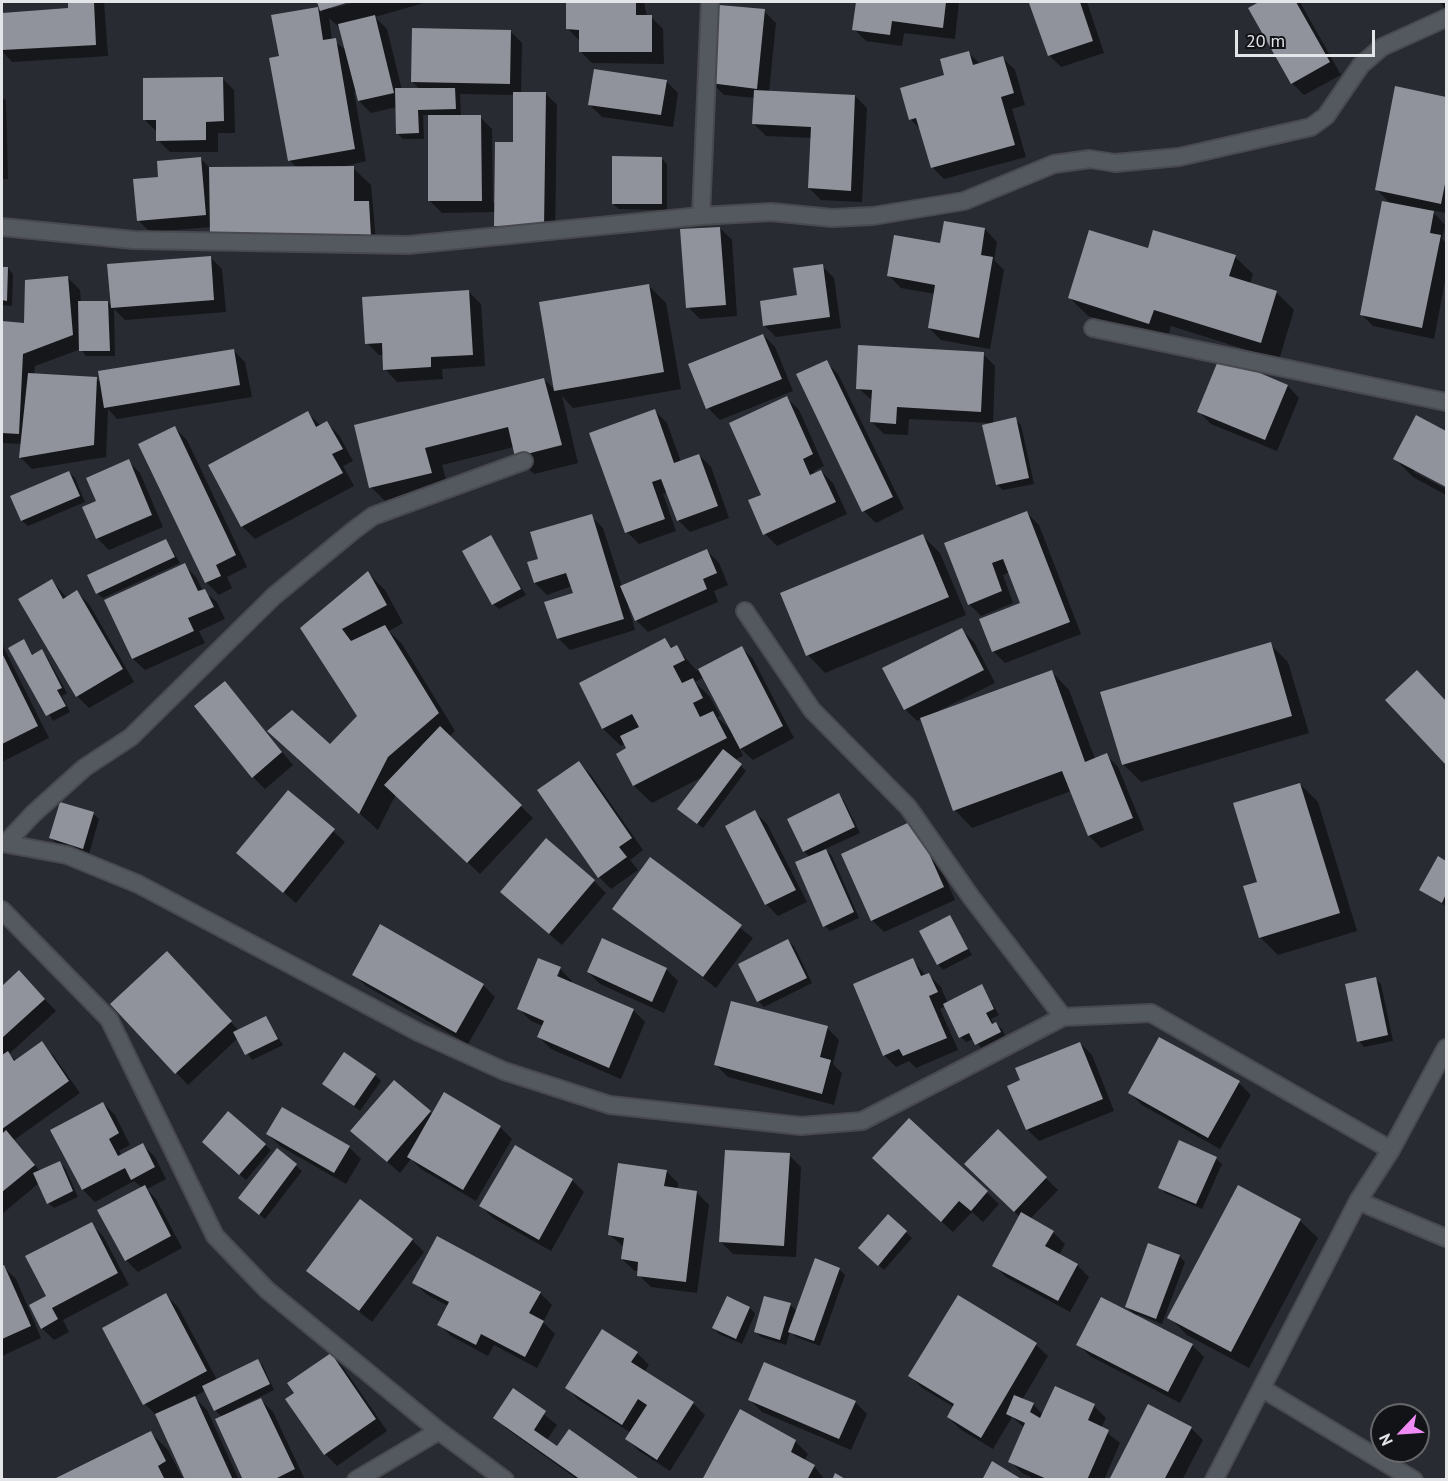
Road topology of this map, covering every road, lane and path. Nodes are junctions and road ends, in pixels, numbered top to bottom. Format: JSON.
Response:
{"nodes":[{"id":1,"x":710,"y":2,"type":"edge"},
{"id":2,"x":1446,"y":18,"type":"edge"},
{"id":3,"x":701,"y":216,"type":"junction"},
{"id":4,"x":2,"y":227,"type":"edge"},
{"id":5,"x":1092,"y":328,"type":"dead end"},
{"id":6,"x":1446,"y":402,"type":"edge"},
{"id":7,"x":525,"y":461,"type":"dead end"},
{"id":8,"x":745,"y":612,"type":"dead end"},
{"id":9,"x":4,"y":843,"type":"edge"},
{"id":10,"x":2,"y":910,"type":"edge"},
{"id":11,"x":1063,"y":1017,"type":"junction"},
{"id":12,"x":1446,"y":1048,"type":"edge"},
{"id":13,"x":1390,"y":1150,"type":"junction"},
{"id":14,"x":1358,"y":1201,"type":"junction"},
{"id":15,"x":1446,"y":1238,"type":"edge"},
{"id":16,"x":1263,"y":1389,"type":"junction"},
{"id":17,"x":440,"y":1431,"type":"junction"},
{"id":18,"x":356,"y":1479,"type":"edge"},
{"id":19,"x":505,"y":1479,"type":"edge"},
{"id":20,"x":1214,"y":1479,"type":"edge"},
{"id":21,"x":1414,"y":1479,"type":"edge"}],
"edges":[{"from":1,"to":3,"type":"street"},
{"from":2,"to":3,"type":"street"},
{"from":3,"to":4,"type":"street"},
{"from":5,"to":6,"type":"street"},
{"from":7,"to":9,"type":"street"},
{"from":8,"to":11,"type":"street"},
{"from":9,"to":11,"type":"street"},
{"from":10,"to":17,"type":"street"},
{"from":11,"to":13,"type":"street"},
{"from":12,"to":13,"type":"street"},
{"from":13,"to":14,"type":"street"},
{"from":14,"to":15,"type":"street"},
{"from":14,"to":16,"type":"street"},
{"from":16,"to":20,"type":"street"},
{"from":16,"to":21,"type":"street"},
{"from":17,"to":18,"type":"street"},
{"from":17,"to":19,"type":"street"}]}
